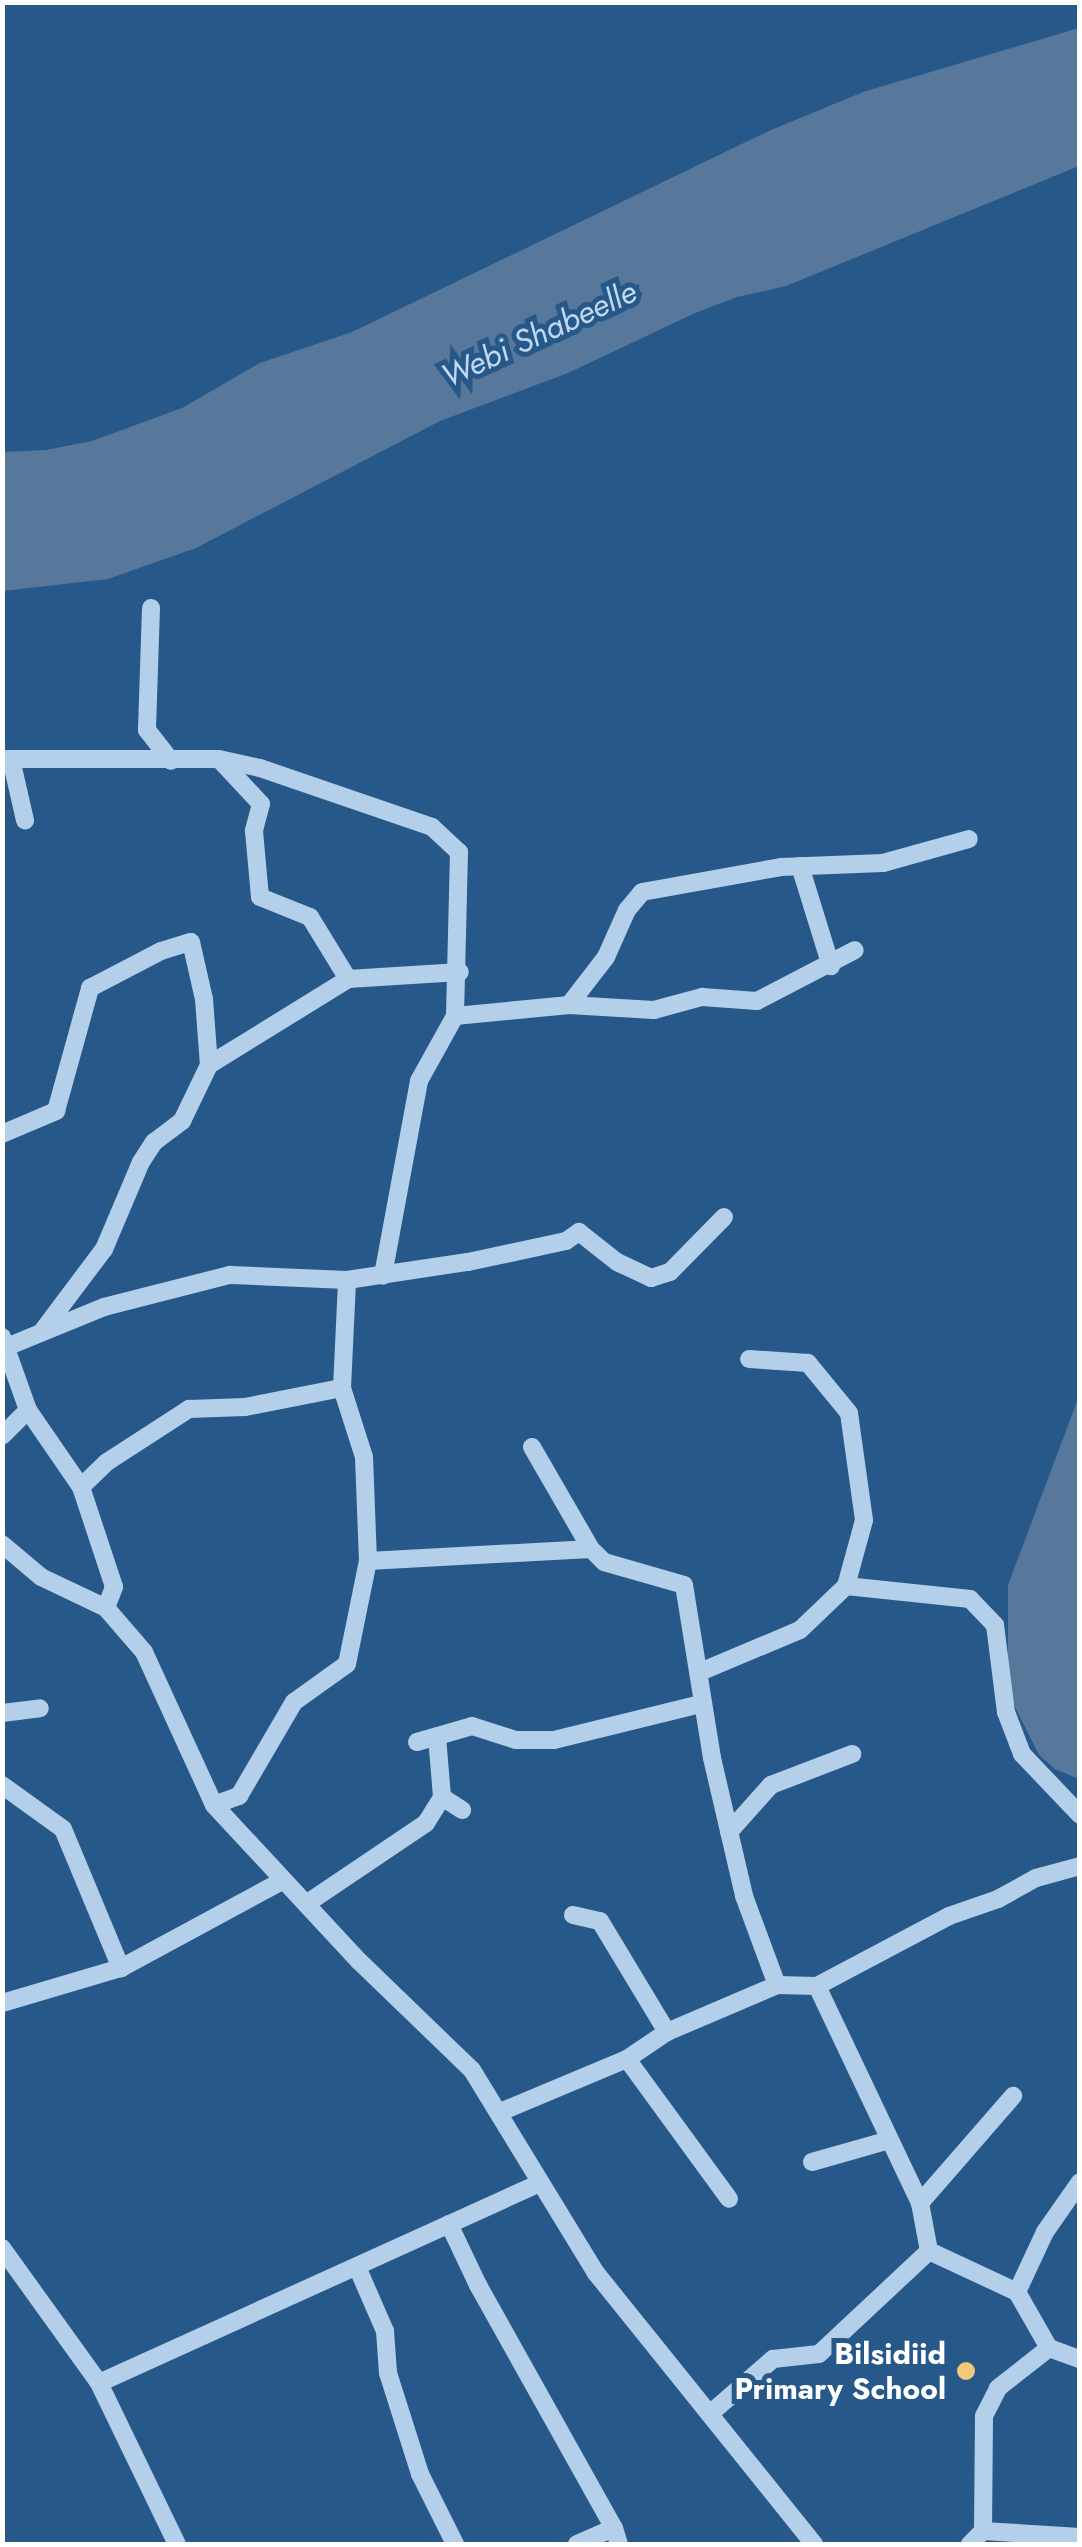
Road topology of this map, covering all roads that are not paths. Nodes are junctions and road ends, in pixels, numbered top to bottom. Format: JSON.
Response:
{"nodes":[{"id":1,"x":151,"y":608,"type":"dead end"},
{"id":2,"x":7,"y":759,"type":"edge"},
{"id":3,"x":218,"y":759,"type":"junction"},
{"id":4,"x":171,"y":761,"type":"junction"},
{"id":5,"x":25,"y":820,"type":"dead end"},
{"id":6,"x":970,"y":839,"type":"dead end"},
{"id":7,"x":800,"y":866,"type":"junction"},
{"id":8,"x":855,"y":950,"type":"dead end"},
{"id":9,"x":832,"y":966,"type":"junction"},
{"id":10,"x":460,"y":972,"type":"junction"},
{"id":11,"x":348,"y":978,"type":"junction"},
{"id":12,"x":569,"y":1006,"type":"junction"},
{"id":13,"x":455,"y":1016,"type":"junction"},
{"id":14,"x":209,"y":1065,"type":"junction"},
{"id":15,"x":2,"y":1134,"type":"edge"},
{"id":16,"x":724,"y":1217,"type":"dead end"},
{"id":17,"x":383,"y":1276,"type":"junction"},
{"id":18,"x":347,"y":1280,"type":"junction"},
{"id":19,"x":44,"y":1329,"type":"junction"},
{"id":20,"x":6,"y":1342,"type":"edge"},
{"id":21,"x":750,"y":1359,"type":"dead end"},
{"id":22,"x":342,"y":1388,"type":"junction"},
{"id":23,"x":28,"y":1410,"type":"junction"},
{"id":24,"x":2,"y":1436,"type":"edge"},
{"id":25,"x":532,"y":1447,"type":"dead end"},
{"id":26,"x":81,"y":1488,"type":"junction"},
{"id":27,"x":2,"y":1544,"type":"edge"},
{"id":28,"x":591,"y":1549,"type":"junction"},
{"id":29,"x":368,"y":1560,"type":"junction"},
{"id":30,"x":846,"y":1586,"type":"junction"},
{"id":31,"x":106,"y":1608,"type":"junction"},
{"id":32,"x":700,"y":1672,"type":"junction"},
{"id":33,"x":701,"y":1704,"type":"junction"},
{"id":34,"x":40,"y":1708,"type":"dead end"},
{"id":35,"x":2,"y":1713,"type":"edge"},
{"id":36,"x":437,"y":1736,"type":"junction"},
{"id":37,"x":416,"y":1742,"type":"dead end"},
{"id":38,"x":852,"y":1754,"type":"dead end"},
{"id":39,"x":2,"y":1785,"type":"edge"},
{"id":40,"x":2,"y":1795,"type":"edge"},
{"id":41,"x":442,"y":1798,"type":"junction"},
{"id":42,"x":214,"y":1805,"type":"junction"},
{"id":43,"x":31,"y":1806,"type":"junction"},
{"id":44,"x":462,"y":1810,"type":"dead end"},
{"id":45,"x":1080,"y":1814,"type":"edge"},
{"id":46,"x":729,"y":1832,"type":"junction"},
{"id":47,"x":1080,"y":1866,"type":"edge"},
{"id":48,"x":282,"y":1880,"type":"junction"},
{"id":49,"x":306,"y":1904,"type":"junction"},
{"id":50,"x":573,"y":1914,"type":"dead end"},
{"id":51,"x":120,"y":1968,"type":"junction"},
{"id":52,"x":778,"y":1985,"type":"junction"},
{"id":53,"x":817,"y":1986,"type":"junction"},
{"id":54,"x":2,"y":2003,"type":"edge"},
{"id":55,"x":667,"y":2032,"type":"junction"},
{"id":56,"x":627,"y":2059,"type":"junction"},
{"id":57,"x":1013,"y":2096,"type":"dead end"},
{"id":58,"x":500,"y":2112,"type":"junction"},
{"id":59,"x":889,"y":2140,"type":"junction"},
{"id":60,"x":812,"y":2162,"type":"dead end"},
{"id":61,"x":538,"y":2184,"type":"junction"},
{"id":62,"x":1079,"y":2184,"type":"edge"},
{"id":63,"x":729,"y":2200,"type":"dead end"},
{"id":64,"x":920,"y":2203,"type":"junction"},
{"id":65,"x":449,"y":2224,"type":"junction"},
{"id":66,"x":2,"y":2248,"type":"edge"},
{"id":67,"x":929,"y":2251,"type":"junction"},
{"id":68,"x":358,"y":2269,"type":"junction"},
{"id":69,"x":1017,"y":2292,"type":"junction"},
{"id":70,"x":1049,"y":2348,"type":"junction"},
{"id":71,"x":1080,"y":2358,"type":"edge"},
{"id":72,"x":99,"y":2383,"type":"junction"},
{"id":73,"x":712,"y":2412,"type":"junction"},
{"id":74,"x":616,"y":2536,"type":"edge"},
{"id":75,"x":1080,"y":2537,"type":"edge"},
{"id":76,"x":977,"y":2538,"type":"edge"},
{"id":77,"x":177,"y":2544,"type":"edge"},
{"id":78,"x":455,"y":2544,"type":"edge"},
{"id":79,"x":577,"y":2544,"type":"edge"},
{"id":80,"x":814,"y":2544,"type":"edge"}],
"edges":[{"from":1,"to":4,"type":"street"},
{"from":2,"to":4,"type":"street"},
{"from":2,"to":5,"type":"street"},
{"from":3,"to":4,"type":"street"},
{"from":3,"to":10,"type":"street"},
{"from":3,"to":11,"type":"street"},
{"from":6,"to":7,"type":"street"},
{"from":7,"to":9,"type":"street"},
{"from":7,"to":12,"type":"street"},
{"from":8,"to":9,"type":"street"},
{"from":9,"to":12,"type":"street"},
{"from":10,"to":11,"type":"street"},
{"from":10,"to":13,"type":"street"},
{"from":11,"to":14,"type":"street"},
{"from":12,"to":13,"type":"street"},
{"from":13,"to":17,"type":"street"},
{"from":14,"to":15,"type":"street"},
{"from":14,"to":19,"type":"street"},
{"from":16,"to":17,"type":"street"},
{"from":17,"to":18,"type":"street"},
{"from":18,"to":19,"type":"street"},
{"from":18,"to":22,"type":"street"},
{"from":19,"to":20,"type":"street"},
{"from":20,"to":23,"type":"street"},
{"from":21,"to":30,"type":"street"},
{"from":22,"to":26,"type":"street"},
{"from":22,"to":29,"type":"street"},
{"from":23,"to":24,"type":"street"},
{"from":23,"to":26,"type":"street"},
{"from":25,"to":28,"type":"street"},
{"from":26,"to":31,"type":"street"},
{"from":27,"to":31,"type":"street"},
{"from":28,"to":29,"type":"street"},
{"from":28,"to":32,"type":"street"},
{"from":29,"to":42,"type":"street"},
{"from":30,"to":32,"type":"street"},
{"from":30,"to":45,"type":"street"},
{"from":31,"to":42,"type":"street"},
{"from":32,"to":33,"type":"street"},
{"from":33,"to":36,"type":"street"},
{"from":33,"to":46,"type":"street"},
{"from":34,"to":35,"type":"street"},
{"from":36,"to":37,"type":"street"},
{"from":36,"to":41,"type":"street"},
{"from":38,"to":46,"type":"street"},
{"from":39,"to":43,"type":"street"},
{"from":40,"to":43,"type":"street"},
{"from":41,"to":44,"type":"street"},
{"from":41,"to":49,"type":"street"},
{"from":42,"to":48,"type":"street"},
{"from":43,"to":51,"type":"street"},
{"from":46,"to":52,"type":"street"},
{"from":47,"to":53,"type":"street"},
{"from":48,"to":49,"type":"street"},
{"from":48,"to":51,"type":"street"},
{"from":49,"to":58,"type":"street"},
{"from":50,"to":55,"type":"street"},
{"from":51,"to":54,"type":"street"},
{"from":52,"to":53,"type":"street"},
{"from":52,"to":55,"type":"street"},
{"from":53,"to":59,"type":"street"},
{"from":55,"to":56,"type":"street"},
{"from":56,"to":58,"type":"street"},
{"from":56,"to":63,"type":"street"},
{"from":57,"to":64,"type":"street"},
{"from":58,"to":61,"type":"street"},
{"from":59,"to":60,"type":"street"},
{"from":59,"to":64,"type":"street"},
{"from":61,"to":65,"type":"street"},
{"from":61,"to":73,"type":"street"},
{"from":62,"to":69,"type":"street"},
{"from":64,"to":67,"type":"street"},
{"from":65,"to":68,"type":"street"},
{"from":65,"to":74,"type":"street"},
{"from":66,"to":72,"type":"street"},
{"from":67,"to":69,"type":"street"},
{"from":67,"to":73,"type":"street"},
{"from":68,"to":72,"type":"street"},
{"from":68,"to":78,"type":"street"},
{"from":69,"to":70,"type":"street"},
{"from":70,"to":71,"type":"street"},
{"from":70,"to":76,"type":"street"},
{"from":72,"to":77,"type":"street"},
{"from":73,"to":80,"type":"street"},
{"from":74,"to":79,"type":"street"},
{"from":75,"to":76,"type":"street"}]}
